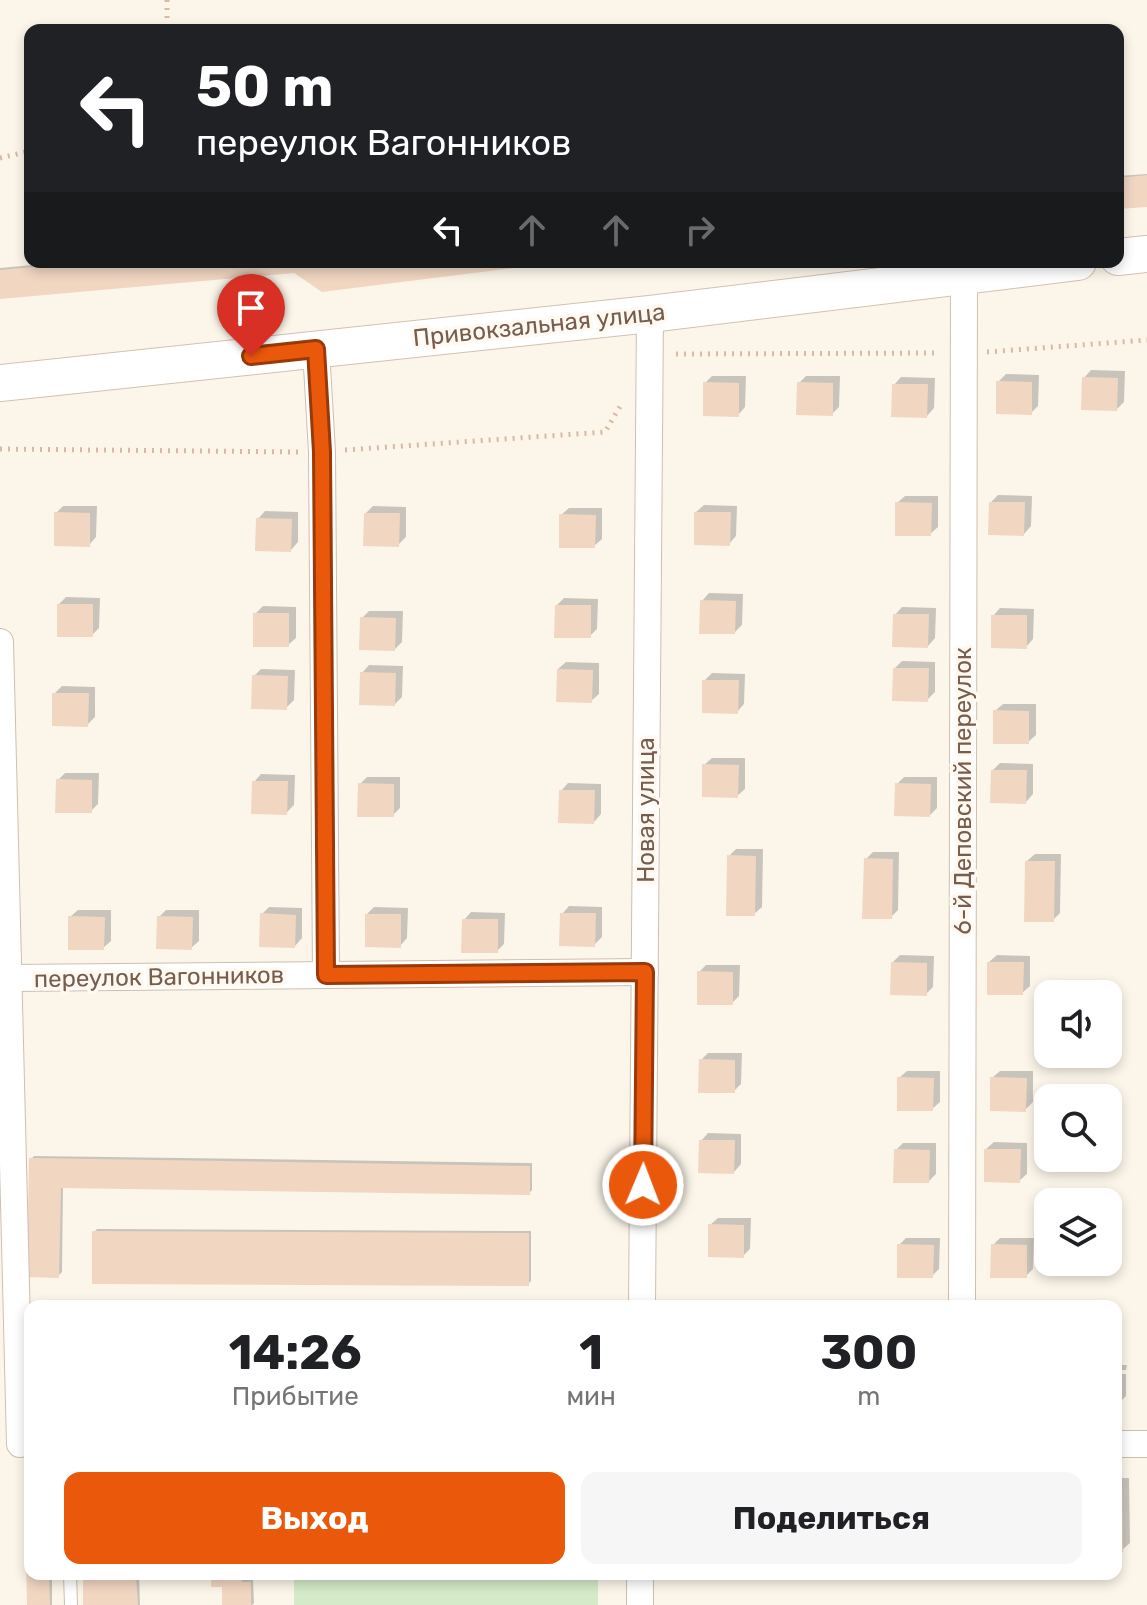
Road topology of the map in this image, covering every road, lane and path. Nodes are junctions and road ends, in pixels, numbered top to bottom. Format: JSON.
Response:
{"nodes":[{"id":1,"x":167,"y":0,"type":"edge"},
{"id":2,"x":167,"y":24,"type":"edge"},
{"id":3,"x":24,"y":152,"type":"edge"},
{"id":4,"x":0,"y":158,"type":"edge"},
{"id":5,"x":1147,"y":254,"type":"edge"},
{"id":6,"x":1124,"y":256,"type":"edge"},
{"id":7,"x":1029,"y":268,"type":"edge"},
{"id":8,"x":964,"y":276,"type":"junction"},
{"id":9,"x":650,"y":314,"type":"junction"},
{"id":10,"x":1147,"y":340,"type":"edge"},
{"id":11,"x":316,"y":349,"type":"junction"},
{"id":12,"x":964,"y":353,"type":"junction"},
{"id":13,"x":650,"y":354,"type":"junction"},
{"id":14,"x":0,"y":383,"type":"edge"},
{"id":15,"x":0,"y":449,"type":"edge"},
{"id":16,"x":322,"y":452,"type":"junction"},
{"id":17,"x":0,"y":642,"type":"edge"},
{"id":18,"x":645,"y":972,"type":"junction"},
{"id":19,"x":326,"y":975,"type":"junction"},
{"id":20,"x":9,"y":978,"type":"junction"},
{"id":21,"x":642,"y":1300,"type":"edge"},
{"id":22,"x":962,"y":1300,"type":"edge"},
{"id":23,"x":17,"y":1444,"type":"edge"},
{"id":24,"x":1122,"y":1444,"type":"edge"},
{"id":25,"x":1147,"y":1444,"type":"edge"},
{"id":26,"x":70,"y":1580,"type":"edge"},
{"id":27,"x":640,"y":1580,"type":"edge"},
{"id":28,"x":71,"y":1605,"type":"edge"},
{"id":29,"x":640,"y":1605,"type":"edge"}],
"edges":[{"from":1,"to":2,"type":"path"},
{"from":3,"to":4,"type":"path"},
{"from":5,"to":6,"type":"street"},
{"from":7,"to":8,"type":"street","name":"Привокзальная улица"},
{"from":8,"to":9,"type":"street","name":"Привокзальная улица"},
{"from":8,"to":12,"type":"street","name":"6-й Деповский переулок"},
{"from":9,"to":11,"type":"street","name":"Привокзальная улица"},
{"from":9,"to":13,"type":"street","name":"Новая улица"},
{"from":10,"to":12,"type":"path"},
{"from":11,"to":14,"type":"street","name":"Привокзальная улица"},
{"from":11,"to":16,"type":"street"},
{"from":12,"to":13,"type":"path"},
{"from":12,"to":22,"type":"street","name":"6-й Деповский переулок"},
{"from":13,"to":16,"type":"path"},
{"from":13,"to":18,"type":"street","name":"Новая улица"},
{"from":15,"to":16,"type":"path"},
{"from":16,"to":19,"type":"street"},
{"from":17,"to":20,"type":"street"},
{"from":18,"to":19,"type":"street","name":"переулок Вагонников"},
{"from":18,"to":21,"type":"street","name":"Новая улица"},
{"from":19,"to":20,"type":"street","name":"переулок Вагонников"},
{"from":20,"to":23,"type":"street"},
{"from":24,"to":25,"type":"street"},
{"from":26,"to":28,"type":"lane"},
{"from":27,"to":29,"type":"street"}]}
